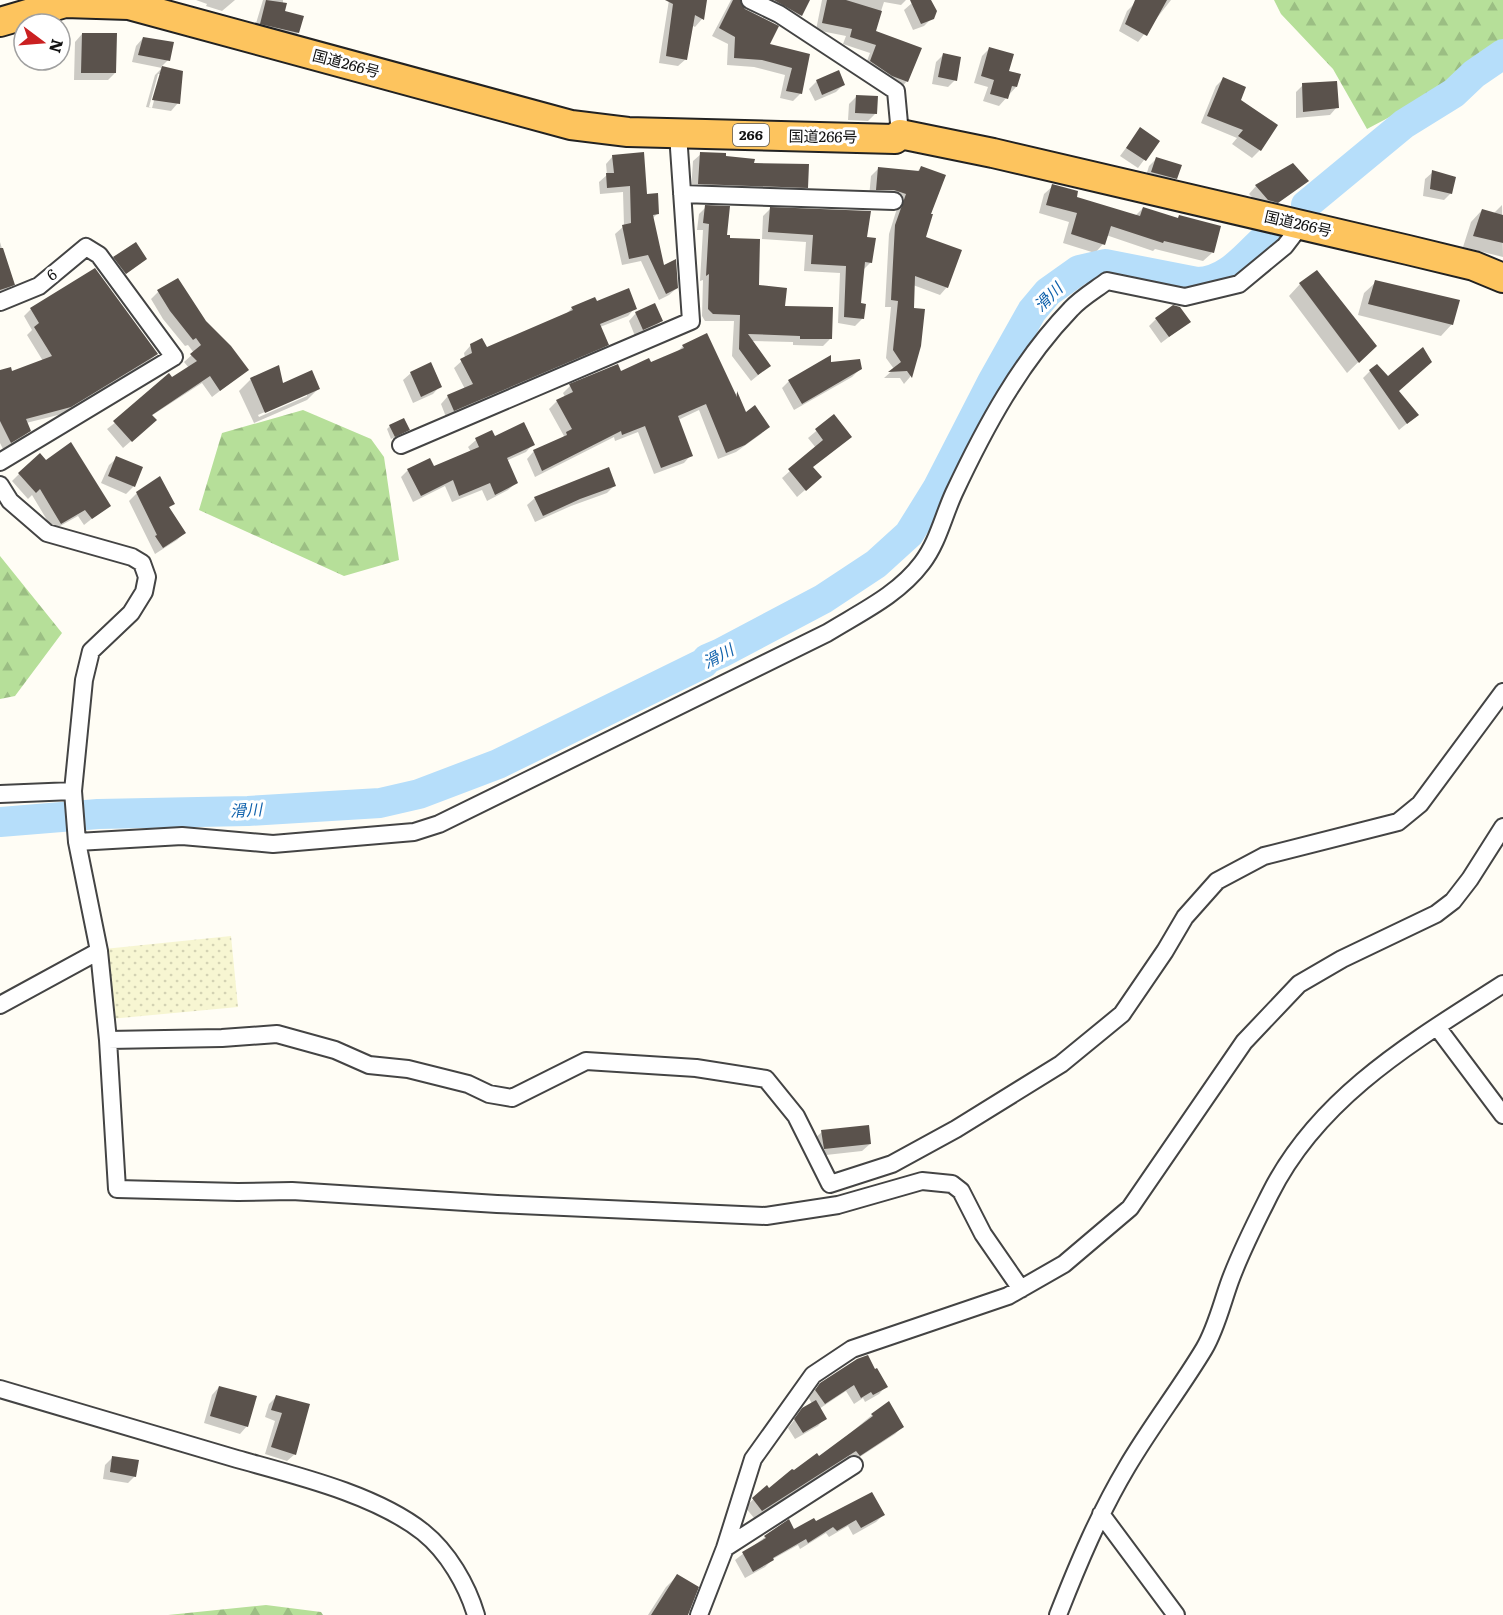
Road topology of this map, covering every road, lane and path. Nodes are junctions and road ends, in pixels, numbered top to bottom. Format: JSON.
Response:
{"nodes":[{"id":1,"x":750,"y":0,"type":"edge"},
{"id":2,"x":101,"y":1,"type":"edge"},
{"id":3,"x":0,"y":22,"type":"edge"},
{"id":4,"x":678,"y":134,"type":"junction"},
{"id":5,"x":900,"y":134,"type":"junction"},
{"id":6,"x":682,"y":194,"type":"junction"},
{"id":7,"x":894,"y":201,"type":"dead end"},
{"id":8,"x":1301,"y":225,"type":"junction"},
{"id":9,"x":1503,"y":278,"type":"edge"},
{"id":10,"x":0,"y":302,"type":"edge"},
{"id":11,"x":401,"y":445,"type":"dead end"},
{"id":12,"x":0,"y":462,"type":"edge"},
{"id":13,"x":0,"y":485,"type":"edge"},
{"id":14,"x":1503,"y":692,"type":"edge"},
{"id":15,"x":73,"y":792,"type":"junction"},
{"id":16,"x":0,"y":794,"type":"edge"},
{"id":17,"x":1503,"y":827,"type":"edge"},
{"id":18,"x":77,"y":841,"type":"junction"},
{"id":19,"x":99,"y":951,"type":"junction"},
{"id":20,"x":1503,"y":984,"type":"edge"},
{"id":21,"x":0,"y":1005,"type":"edge"},
{"id":22,"x":1437,"y":1027,"type":"junction"},
{"id":23,"x":108,"y":1040,"type":"junction"},
{"id":24,"x":1503,"y":1114,"type":"edge"},
{"id":25,"x":1020,"y":1289,"type":"junction"},
{"id":26,"x":0,"y":1389,"type":"edge"},
{"id":27,"x":854,"y":1465,"type":"dead end"},
{"id":28,"x":1101,"y":1514,"type":"junction"},
{"id":29,"x":725,"y":1548,"type":"junction"},
{"id":30,"x":476,"y":1615,"type":"edge"},
{"id":31,"x":699,"y":1615,"type":"edge"},
{"id":32,"x":1058,"y":1615,"type":"edge"},
{"id":33,"x":1176,"y":1615,"type":"edge"}],
"edges":[{"from":1,"to":5,"type":"street"},
{"from":2,"to":3,"type":"highway","name":"国道266号","number":"266"},
{"from":2,"to":4,"type":"highway","name":"国道266号","number":"266"},
{"from":4,"to":5,"type":"highway","name":"国道266号","number":"266"},
{"from":4,"to":6,"type":"street"},
{"from":5,"to":8,"type":"highway","name":"国道266号","number":"266"},
{"from":6,"to":7,"type":"street"},
{"from":6,"to":11,"type":"street"},
{"from":8,"to":9,"type":"highway","name":"国道266号","number":"266"},
{"from":8,"to":18,"type":"street"},
{"from":10,"to":12,"type":"street","name":"6"},
{"from":13,"to":15,"type":"street"},
{"from":14,"to":23,"type":"street"},
{"from":15,"to":16,"type":"street"},
{"from":15,"to":18,"type":"street"},
{"from":17,"to":25,"type":"street"},
{"from":18,"to":19,"type":"street"},
{"from":19,"to":21,"type":"street"},
{"from":19,"to":23,"type":"street"},
{"from":20,"to":22,"type":"street"},
{"from":22,"to":24,"type":"street"},
{"from":22,"to":28,"type":"street"},
{"from":23,"to":25,"type":"street"},
{"from":25,"to":29,"type":"street"},
{"from":26,"to":30,"type":"street"},
{"from":27,"to":29,"type":"street"},
{"from":28,"to":32,"type":"street"},
{"from":28,"to":33,"type":"street"},
{"from":29,"to":31,"type":"street"}]}
